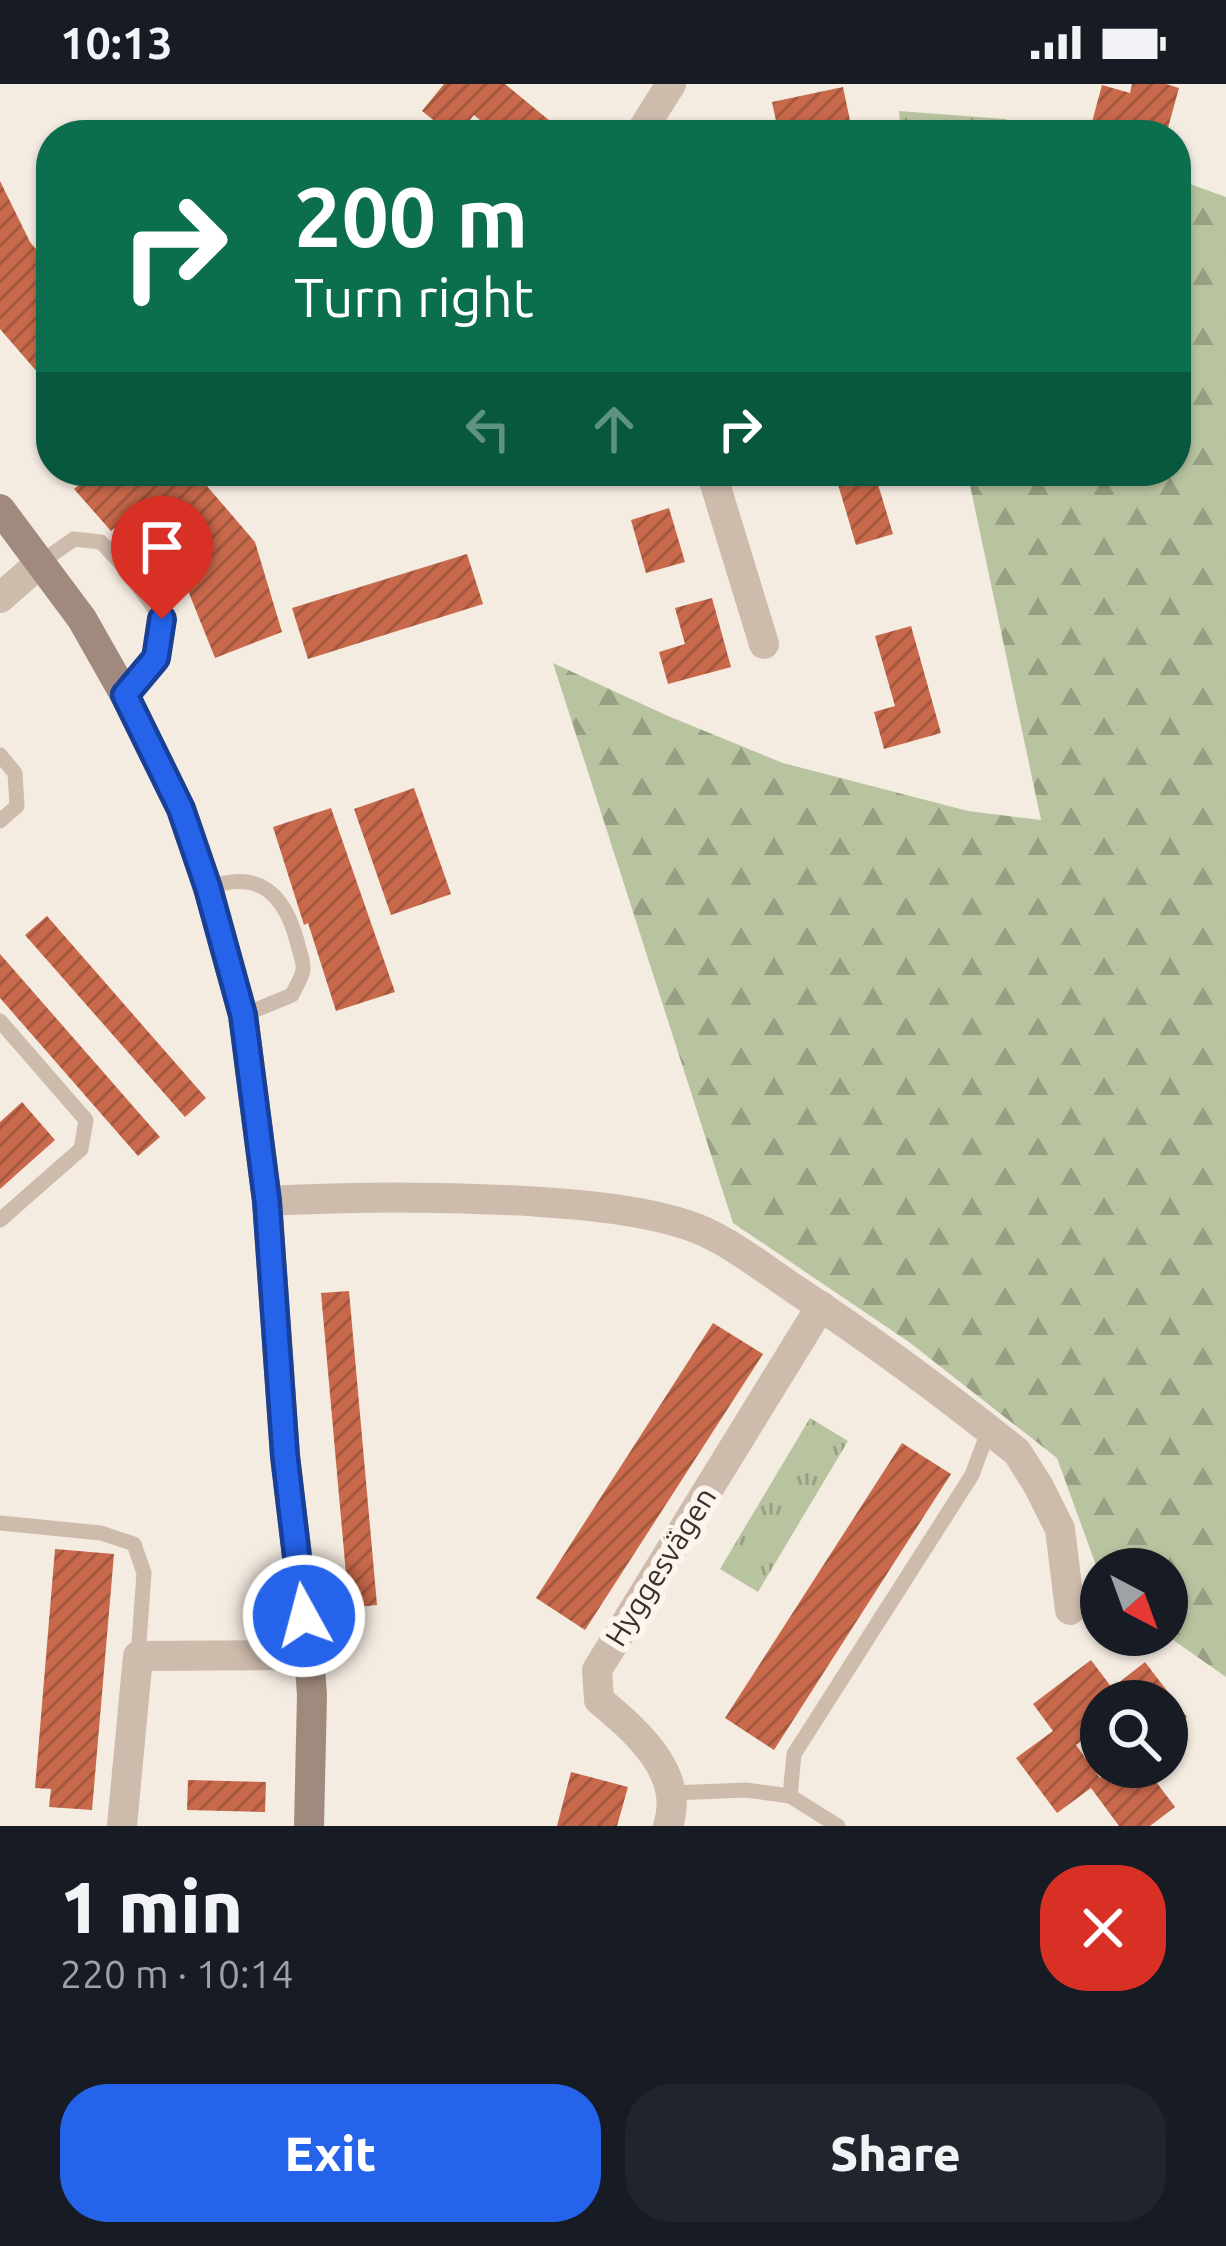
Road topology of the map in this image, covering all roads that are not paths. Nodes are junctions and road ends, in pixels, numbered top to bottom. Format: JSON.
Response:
{"nodes":[{"id":1,"x":671,"y":84,"type":"edge"},
{"id":2,"x":648,"y":120,"type":"edge"},
{"id":3,"x":716,"y":486,"type":"edge"},
{"id":4,"x":0,"y":508,"type":"edge"},
{"id":5,"x":41,"y":562,"type":"junction"},
{"id":6,"x":0,"y":598,"type":"edge"},
{"id":7,"x":764,"y":644,"type":"dead end"},
{"id":8,"x":125,"y":695,"type":"junction"},
{"id":9,"x":0,"y":755,"type":"edge"},
{"id":10,"x":0,"y":820,"type":"edge"},
{"id":11,"x":208,"y":888,"type":"junction"},
{"id":12,"x":243,"y":1015,"type":"junction"},
{"id":13,"x":0,"y":1022,"type":"edge"},
{"id":14,"x":267,"y":1201,"type":"junction"},
{"id":15,"x":0,"y":1220,"type":"edge"},
{"id":16,"x":821,"y":1306,"type":"junction"},
{"id":17,"x":988,"y":1429,"type":"junction"},
{"id":18,"x":0,"y":1523,"type":"edge"},
{"id":19,"x":1070,"y":1610,"type":"dead end"},
{"id":20,"x":309,"y":1655,"type":"junction"},
{"id":21,"x":138,"y":1656,"type":"junction"},
{"id":22,"x":672,"y":1793,"type":"junction"},
{"id":23,"x":790,"y":1796,"type":"junction"},
{"id":24,"x":122,"y":1826,"type":"edge"},
{"id":25,"x":309,"y":1826,"type":"edge"},
{"id":26,"x":668,"y":1826,"type":"edge"},
{"id":27,"x":838,"y":1826,"type":"edge"}],
"edges":[{"from":1,"to":2,"type":"street"},
{"from":3,"to":7,"type":"street"},
{"from":4,"to":5,"type":"street"},
{"from":5,"to":6,"type":"street"},
{"from":5,"to":8,"type":"street"},
{"from":5,"to":8,"type":"lane"},
{"from":8,"to":11,"type":"street"},
{"from":9,"to":10,"type":"lane"},
{"from":11,"to":12,"type":"street"},
{"from":11,"to":12,"type":"lane"},
{"from":12,"to":14,"type":"street"},
{"from":13,"to":15,"type":"lane"},
{"from":14,"to":16,"type":"street"},
{"from":14,"to":20,"type":"street"},
{"from":16,"to":17,"type":"street"},
{"from":16,"to":22,"type":"street","name":"Hyggesvägen"},
{"from":17,"to":19,"type":"street"},
{"from":17,"to":23,"type":"lane"},
{"from":18,"to":21,"type":"lane"},
{"from":20,"to":21,"type":"street"},
{"from":20,"to":25,"type":"street"},
{"from":21,"to":24,"type":"street"},
{"from":22,"to":23,"type":"lane"},
{"from":22,"to":26,"type":"street"},
{"from":23,"to":27,"type":"lane"}]}
